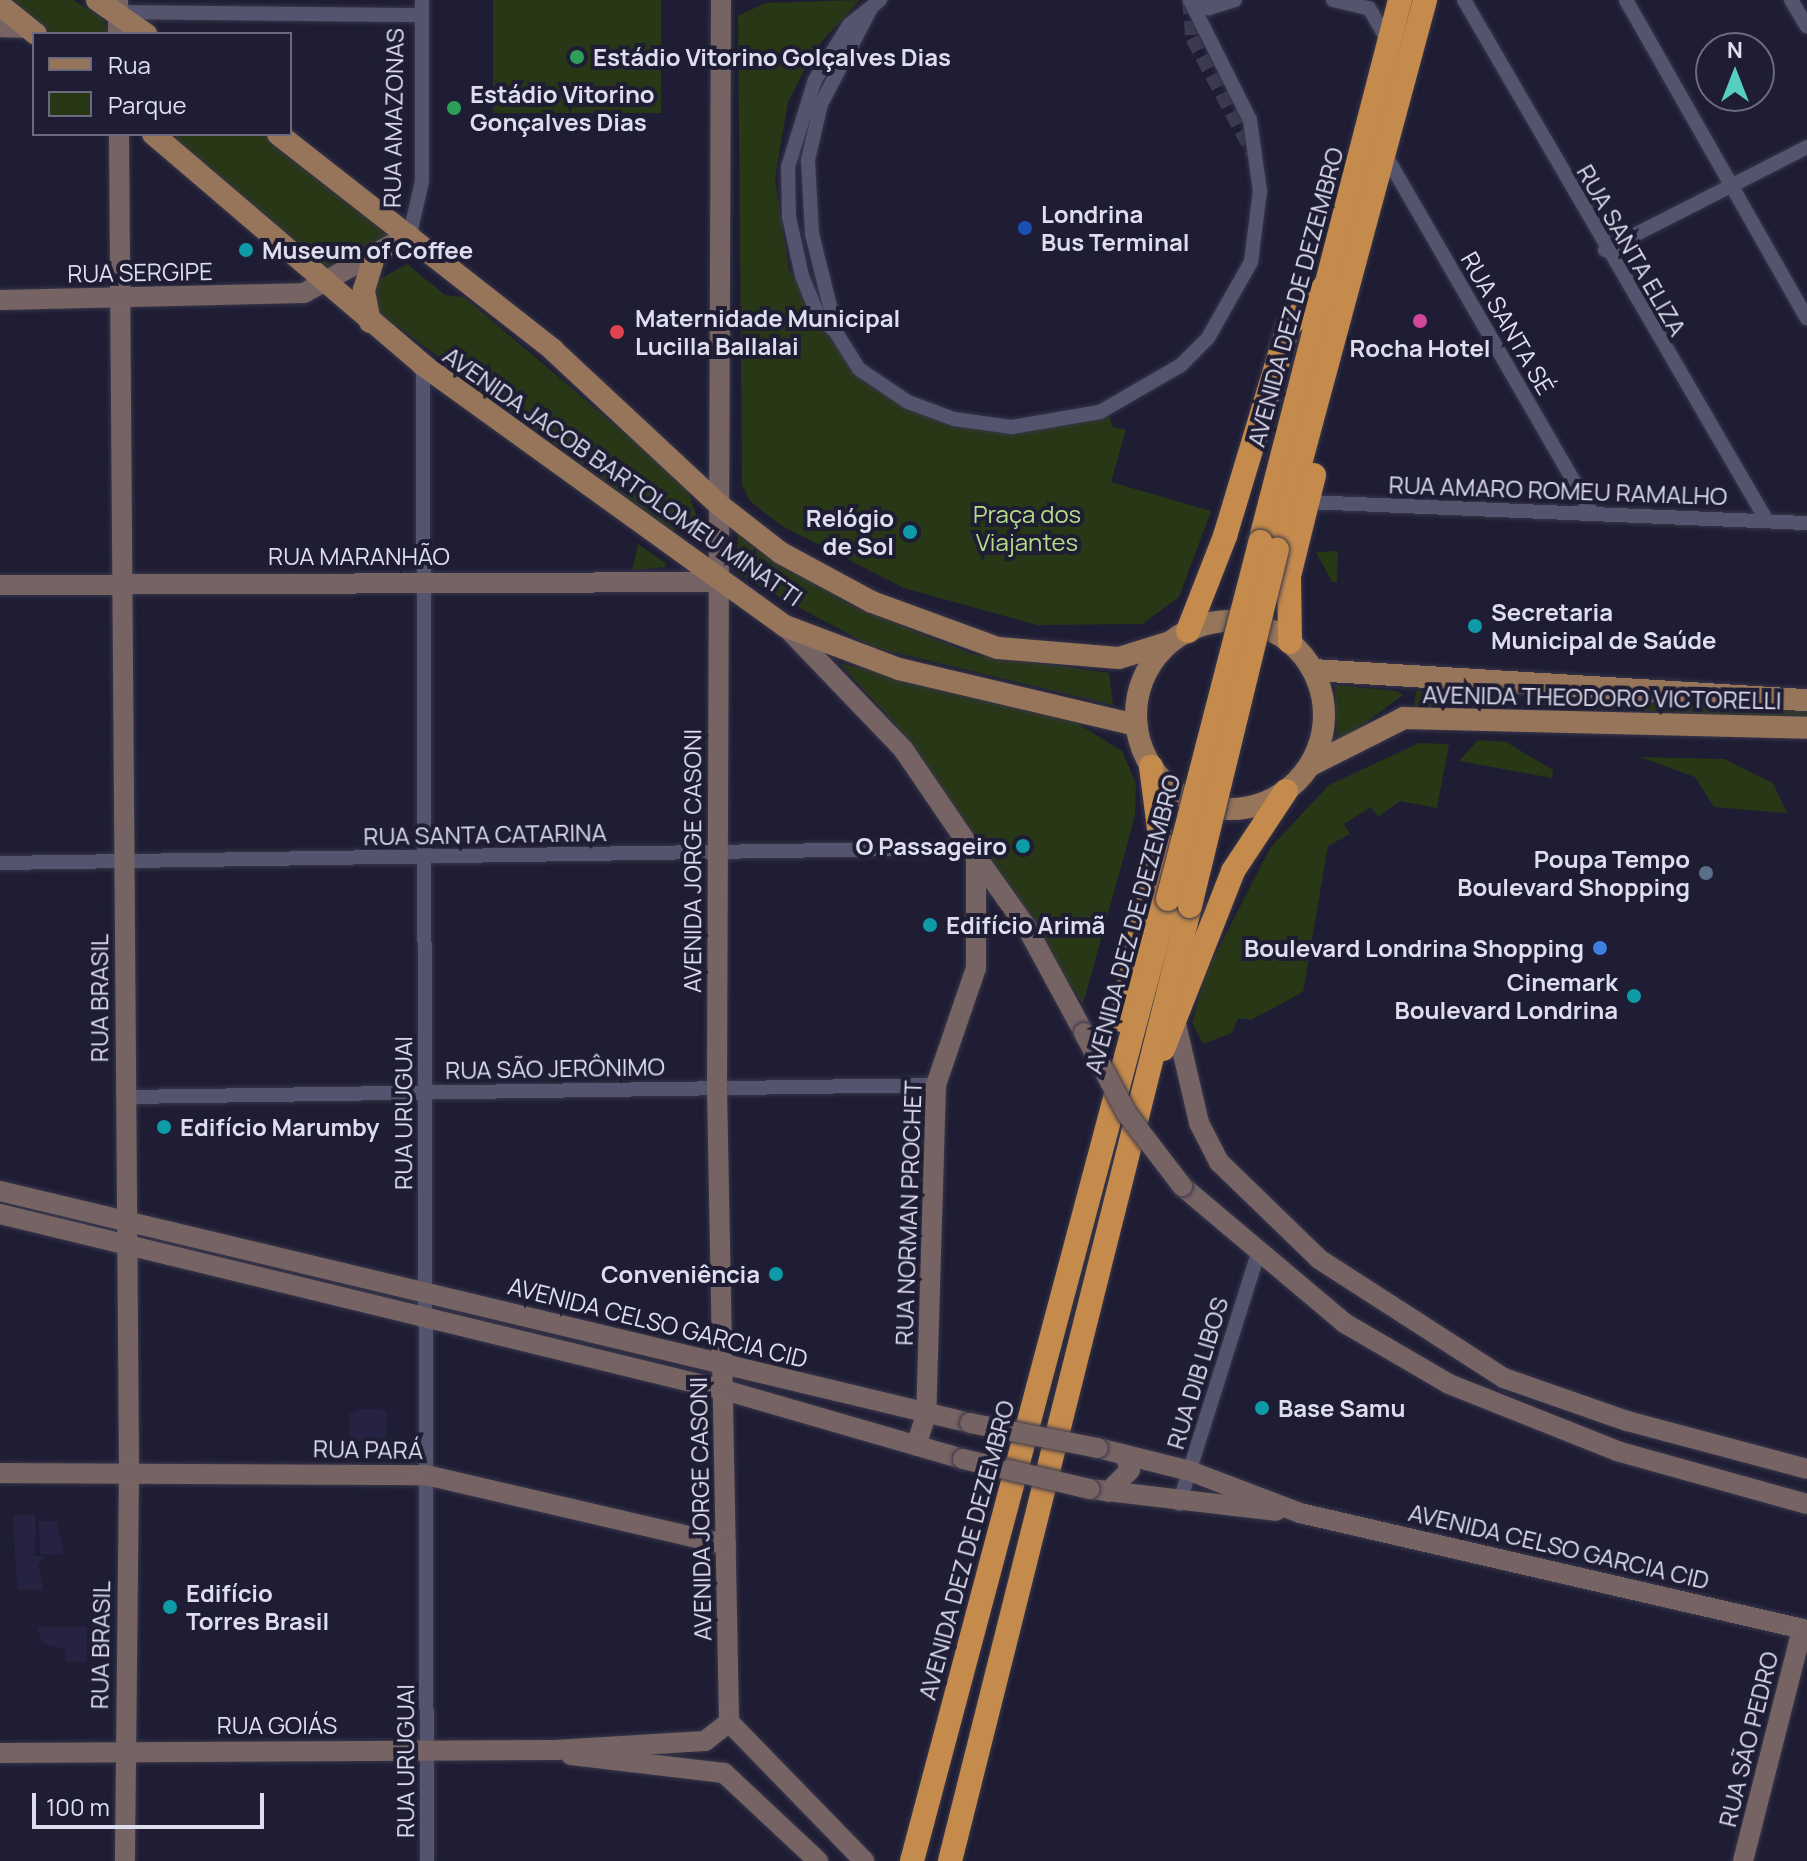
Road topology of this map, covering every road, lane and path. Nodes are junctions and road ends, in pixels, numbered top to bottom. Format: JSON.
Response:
{"nodes":[{"id":1,"x":97,"y":0,"type":"edge"},
{"id":2,"x":721,"y":0,"type":"edge"},
{"id":3,"x":1190,"y":0,"type":"edge"},
{"id":4,"x":1235,"y":0,"type":"edge"},
{"id":5,"x":1333,"y":0,"type":"edge"},
{"id":6,"x":1400,"y":0,"type":"edge"},
{"id":7,"x":1425,"y":0,"type":"edge"},
{"id":8,"x":1464,"y":0,"type":"edge"},
{"id":9,"x":1626,"y":0,"type":"edge"},
{"id":10,"x":1791,"y":0,"type":"edge"},
{"id":11,"x":876,"y":4,"type":"edge"},
{"id":12,"x":0,"y":5,"type":"edge"},
{"id":13,"x":422,"y":7,"type":"edge"},
{"id":14,"x":118,"y":15,"type":"edge"},
{"id":15,"x":0,"y":27,"type":"edge"},
{"id":16,"x":1807,"y":27,"type":"edge"},
{"id":17,"x":33,"y":31,"type":"edge"},
{"id":18,"x":143,"y":32,"type":"edge"},
{"id":19,"x":1388,"y":42,"type":"junction"},
{"id":20,"x":119,"y":136,"type":"edge"},
{"id":21,"x":155,"y":136,"type":"edge"},
{"id":22,"x":281,"y":136,"type":"edge"},
{"id":23,"x":1807,"y":147,"type":"edge"},
{"id":24,"x":1386,"y":156,"type":"junction"},
{"id":25,"x":1731,"y":190,"type":"junction"},
{"id":26,"x":410,"y":234,"type":"junction"},
{"id":27,"x":1605,"y":250,"type":"junction"},
{"id":28,"x":373,"y":261,"type":"junction"},
{"id":29,"x":328,"y":286,"type":"junction"},
{"id":30,"x":1337,"y":289,"type":"junction"},
{"id":31,"x":118,"y":299,"type":"junction"},
{"id":32,"x":0,"y":300,"type":"edge"},
{"id":33,"x":1807,"y":318,"type":"edge"},
{"id":34,"x":370,"y":322,"type":"junction"},
{"id":35,"x":837,"y":334,"type":"junction"},
{"id":36,"x":423,"y":365,"type":"junction"},
{"id":37,"x":1307,"y":502,"type":"junction"},
{"id":38,"x":718,"y":504,"type":"junction"},
{"id":39,"x":1592,"y":513,"type":"junction"},
{"id":40,"x":1767,"y":521,"type":"junction"},
{"id":41,"x":1807,"y":523,"type":"edge"},
{"id":42,"x":423,"y":582,"type":"junction"},
{"id":43,"x":718,"y":582,"type":"junction"},
{"id":44,"x":122,"y":583,"type":"junction"},
{"id":45,"x":0,"y":585,"type":"edge"},
{"id":46,"x":785,"y":626,"type":"junction"},
{"id":47,"x":1179,"y":636,"type":"junction"},
{"id":48,"x":1290,"y":642,"type":"junction"},
{"id":49,"x":1313,"y":670,"type":"junction"},
{"id":50,"x":1807,"y":700,"type":"edge"},
{"id":51,"x":1136,"y":725,"type":"junction"},
{"id":52,"x":1807,"y":728,"type":"edge"},
{"id":53,"x":1311,"y":765,"type":"junction"},
{"id":54,"x":1151,"y":767,"type":"junction"},
{"id":55,"x":1286,"y":791,"type":"junction"},
{"id":56,"x":974,"y":852,"type":"junction"},
{"id":57,"x":717,"y":853,"type":"junction"},
{"id":58,"x":424,"y":857,"type":"junction"},
{"id":59,"x":124,"y":861,"type":"junction"},
{"id":60,"x":0,"y":863,"type":"edge"},
{"id":61,"x":1179,"y":902,"type":"junction"},
{"id":62,"x":1176,"y":1024,"type":"junction"},
{"id":63,"x":1143,"y":1082,"type":"junction"},
{"id":64,"x":936,"y":1085,"type":"junction"},
{"id":65,"x":717,"y":1089,"type":"junction"},
{"id":66,"x":1117,"y":1091,"type":"junction"},
{"id":67,"x":426,"y":1092,"type":"junction"},
{"id":68,"x":126,"y":1097,"type":"junction"},
{"id":69,"x":3,"y":1191,"type":"edge"},
{"id":70,"x":1,"y":1214,"type":"edge"},
{"id":71,"x":126,"y":1219,"type":"junction"},
{"id":72,"x":126,"y":1242,"type":"junction"},
{"id":73,"x":1257,"y":1256,"type":"junction"},
{"id":74,"x":298,"y":1260,"type":"junction"},
{"id":75,"x":292,"y":1284,"type":"junction"},
{"id":76,"x":425,"y":1291,"type":"junction"},
{"id":77,"x":505,"y":1311,"type":"junction"},
{"id":78,"x":424,"y":1315,"type":"junction"},
{"id":79,"x":564,"y":1325,"type":"junction"},
{"id":80,"x":500,"y":1334,"type":"junction"},
{"id":81,"x":552,"y":1347,"type":"junction"},
{"id":82,"x":723,"y":1364,"type":"junction"},
{"id":83,"x":724,"y":1390,"type":"junction"},
{"id":84,"x":926,"y":1415,"type":"junction"},
{"id":85,"x":916,"y":1445,"type":"junction"},
{"id":86,"x":1125,"y":1455,"type":"junction"},
{"id":87,"x":1807,"y":1469,"type":"edge"},
{"id":88,"x":1190,"y":1471,"type":"junction"},
{"id":89,"x":129,"y":1472,"type":"junction"},
{"id":90,"x":0,"y":1473,"type":"edge"},
{"id":91,"x":426,"y":1475,"type":"junction"},
{"id":92,"x":1099,"y":1491,"type":"junction"},
{"id":93,"x":1179,"y":1504,"type":"junction"},
{"id":94,"x":1807,"y":1504,"type":"edge"},
{"id":95,"x":1300,"y":1513,"type":"junction"},
{"id":96,"x":726,"y":1545,"type":"junction"},
{"id":97,"x":1805,"y":1629,"type":"edge"},
{"id":98,"x":729,"y":1722,"type":"junction"},
{"id":99,"x":555,"y":1750,"type":"junction"},
{"id":100,"x":427,"y":1751,"type":"junction"},
{"id":101,"x":124,"y":1752,"type":"junction"},
{"id":102,"x":0,"y":1753,"type":"edge"},
{"id":103,"x":859,"y":1856,"type":"edge"},
{"id":104,"x":125,"y":1861,"type":"edge"},
{"id":105,"x":427,"y":1861,"type":"edge"},
{"id":106,"x":818,"y":1861,"type":"edge"},
{"id":107,"x":912,"y":1861,"type":"edge"},
{"id":108,"x":950,"y":1861,"type":"edge"},
{"id":109,"x":1743,"y":1861,"type":"edge"}],
"edges":[{"from":1,"to":14,"type":"main road"},
{"from":2,"to":38,"type":"street","name":"AVENIDA JORGE CASONI"},
{"from":3,"to":4,"type":"street"},
{"from":3,"to":35,"type":"street"},
{"from":5,"to":19,"type":"street"},
{"from":6,"to":19,"type":"highway","name":"AVENIDA DEZ DE DEZEMBRO"},
{"from":7,"to":24,"type":"highway","name":"AVENIDA DEZ DE DEZEMBRO"},
{"from":8,"to":27,"type":"street","name":"RUA SANTA ELIZA"},
{"from":9,"to":25,"type":"street"},
{"from":10,"to":16,"type":"street"},
{"from":11,"to":35,"type":"street"},
{"from":11,"to":35,"type":"street"},
{"from":12,"to":17,"type":"main road"},
{"from":13,"to":14,"type":"street"},
{"from":13,"to":26,"type":"street","name":"RUA AMAZONAS"},
{"from":14,"to":18,"type":"main road"},
{"from":15,"to":17,"type":"street"},
{"from":19,"to":30,"type":"highway","name":"AVENIDA DEZ DE DEZEMBRO"},
{"from":20,"to":31,"type":"street","name":"RUA BRASIL"},
{"from":21,"to":29,"type":"main road","name":"AVENIDA JACOB BARTOLOMEU MINATTI"},
{"from":22,"to":26,"type":"main road","name":"AVENIDA JACOB BARTOLOMEU MINATTI"},
{"from":23,"to":25,"type":"street"},
{"from":24,"to":30,"type":"highway","name":"AVENIDA DEZ DE DEZEMBRO"},
{"from":24,"to":39,"type":"street","name":"RUA SANTA SÉ"},
{"from":25,"to":27,"type":"street"},
{"from":25,"to":33,"type":"street"},
{"from":26,"to":28,"type":"street","name":"RUA AMAZONAS"},
{"from":26,"to":38,"type":"main road","name":"AVENIDA JACOB BARTOLOMEU MINATTI"},
{"from":27,"to":40,"type":"street","name":"RUA SANTA ELIZA"},
{"from":28,"to":29,"type":"street","name":"RUA AMAZONAS"},
{"from":28,"to":34,"type":"main road"},
{"from":29,"to":31,"type":"street","name":"RUA SERGIPE"},
{"from":29,"to":34,"type":"main road","name":"AVENIDA JACOB BARTOLOMEU MINATTI"},
{"from":30,"to":37,"type":"highway"},
{"from":30,"to":47,"type":"highway"},
{"from":30,"to":61,"type":"highway","name":"AVENIDA DEZ DE DEZEMBRO","bridge":true},
{"from":31,"to":32,"type":"street","name":"RUA SERGIPE"},
{"from":31,"to":44,"type":"street","name":"RUA BRASIL"},
{"from":34,"to":36,"type":"main road","name":"AVENIDA JACOB BARTOLOMEU MINATTI"},
{"from":36,"to":42,"type":"street","name":"RUA URUGUAI"},
{"from":36,"to":43,"type":"main road","name":"AVENIDA JACOB BARTOLOMEU MINATTI"},
{"from":37,"to":39,"type":"street","name":"RUA AMARO ROMEU RAMALHO"},
{"from":37,"to":48,"type":"highway"},
{"from":38,"to":43,"type":"street","name":"AVENIDA JORGE CASONI"},
{"from":38,"to":47,"type":"main road","name":"AVENIDA JACOB BARTOLOMEU MINATTI"},
{"from":39,"to":40,"type":"street","name":"RUA AMARO ROMEU RAMALHO"},
{"from":40,"to":41,"type":"street","name":"RUA AMARO ROMEU RAMALHO"},
{"from":42,"to":43,"type":"street","name":"RUA MARANHÃO"},
{"from":42,"to":44,"type":"street","name":"RUA MARANHÃO"},
{"from":42,"to":58,"type":"street","name":"RUA URUGUAI"},
{"from":43,"to":46,"type":"main road","name":"AVENIDA JACOB BARTOLOMEU MINATTI"},
{"from":43,"to":57,"type":"street","name":"AVENIDA JORGE CASONI"},
{"from":44,"to":45,"type":"street","name":"RUA MARANHÃO"},
{"from":44,"to":59,"type":"street","name":"RUA BRASIL"},
{"from":46,"to":51,"type":"main road","name":"AVENIDA JACOB BARTOLOMEU MINATTI"},
{"from":46,"to":56,"type":"street"},
{"from":47,"to":48,"type":"main road"},
{"from":47,"to":51,"type":"main road"},
{"from":48,"to":49,"type":"main road"},
{"from":49,"to":50,"type":"main road","name":"AVENIDA THEODORO VICTORELLI"},
{"from":49,"to":53,"type":"main road"},
{"from":51,"to":54,"type":"main road"},
{"from":52,"to":53,"type":"main road","name":"AVENIDA THEODORO VICTORELLI"},
{"from":53,"to":55,"type":"main road"},
{"from":54,"to":55,"type":"main road"},
{"from":54,"to":66,"type":"highway"},
{"from":55,"to":62,"type":"highway"},
{"from":56,"to":57,"type":"street","name":"RUA SANTA CATARINA"},
{"from":56,"to":64,"type":"street","name":"RUA NORMAN PROCHET"},
{"from":56,"to":73,"type":"street","bridge":true},
{"from":57,"to":58,"type":"street","name":"RUA SANTA CATARINA"},
{"from":57,"to":65,"type":"street","name":"AVENIDA JORGE CASONI"},
{"from":58,"to":59,"type":"street","name":"RUA SANTA CATARINA"},
{"from":58,"to":67,"type":"street","name":"RUA URUGUAI"},
{"from":59,"to":60,"type":"street","name":"RUA SANTA CATARINA"},
{"from":59,"to":68,"type":"street","name":"RUA BRASIL"},
{"from":61,"to":63,"type":"highway","name":"AVENIDA DEZ DE DEZEMBRO"},
{"from":61,"to":66,"type":"highway","name":"AVENIDA DEZ DE DEZEMBRO"},
{"from":62,"to":63,"type":"highway"},
{"from":62,"to":87,"type":"street"},
{"from":63,"to":108,"type":"highway","name":"AVENIDA DEZ DE DEZEMBRO"},
{"from":64,"to":65,"type":"street","name":"RUA SÃO JERÔNIMO"},
{"from":64,"to":84,"type":"street","name":"RUA NORMAN PROCHET"},
{"from":65,"to":67,"type":"street","name":"RUA SÃO JERÔNIMO"},
{"from":65,"to":82,"type":"street","name":"AVENIDA JORGE CASONI"},
{"from":66,"to":107,"type":"highway","name":"AVENIDA DEZ DE DEZEMBRO"},
{"from":67,"to":68,"type":"street","name":"RUA SÃO JERÔNIMO"},
{"from":67,"to":76,"type":"street","name":"RUA URUGUAI"},
{"from":68,"to":71,"type":"street","name":"RUA BRASIL"},
{"from":69,"to":70,"type":"street"},
{"from":69,"to":71,"type":"street","name":"AVENIDA CELSO GARCIA CID"},
{"from":70,"to":72,"type":"street","name":"AVENIDA CELSO GARCIA CID"},
{"from":71,"to":72,"type":"street","name":"RUA BRASIL"},
{"from":71,"to":74,"type":"street","name":"AVENIDA CELSO GARCIA CID"},
{"from":72,"to":75,"type":"street","name":"AVENIDA CELSO GARCIA CID"},
{"from":72,"to":89,"type":"street","name":"RUA BRASIL"},
{"from":73,"to":88,"type":"street","name":"RUA DIB LIBOS"},
{"from":73,"to":94,"type":"street"},
{"from":74,"to":75,"type":"street"},
{"from":74,"to":76,"type":"street","name":"AVENIDA CELSO GARCIA CID"},
{"from":75,"to":78,"type":"street","name":"AVENIDA CELSO GARCIA CID"},
{"from":76,"to":77,"type":"street","name":"AVENIDA CELSO GARCIA CID"},
{"from":76,"to":78,"type":"street","name":"RUA URUGUAI"},
{"from":77,"to":79,"type":"street","name":"AVENIDA CELSO GARCIA CID"},
{"from":77,"to":80,"type":"street"},
{"from":78,"to":80,"type":"street","name":"AVENIDA CELSO GARCIA CID"},
{"from":78,"to":91,"type":"street","name":"RUA URUGUAI"},
{"from":79,"to":81,"type":"street"},
{"from":79,"to":82,"type":"street","name":"AVENIDA CELSO GARCIA CID"},
{"from":80,"to":81,"type":"street","name":"AVENIDA CELSO GARCIA CID"},
{"from":81,"to":83,"type":"street","name":"AVENIDA CELSO GARCIA CID"},
{"from":82,"to":83,"type":"street","name":"AVENIDA JORGE CASONI"},
{"from":82,"to":84,"type":"street","name":"AVENIDA CELSO GARCIA CID"},
{"from":83,"to":85,"type":"street","name":"AVENIDA CELSO GARCIA CID"},
{"from":83,"to":96,"type":"street","name":"AVENIDA JORGE CASONI"},
{"from":84,"to":85,"type":"street","name":"RUA NORMAN PROCHET"},
{"from":84,"to":86,"type":"street","name":"AVENIDA CELSO GARCIA CID","bridge":true},
{"from":85,"to":92,"type":"street","name":"AVENIDA CELSO GARCIA CID","bridge":true},
{"from":86,"to":88,"type":"street","name":"AVENIDA CELSO GARCIA CID"},
{"from":86,"to":92,"type":"street"},
{"from":88,"to":93,"type":"street","name":"RUA DIB LIBOS"},
{"from":88,"to":95,"type":"street","name":"AVENIDA CELSO GARCIA CID"},
{"from":89,"to":90,"type":"street","name":"RUA PARÁ"},
{"from":89,"to":91,"type":"street","name":"RUA PARÁ"},
{"from":89,"to":101,"type":"street","name":"RUA BRASIL"},
{"from":91,"to":96,"type":"street","name":"RUA PARÁ"},
{"from":91,"to":100,"type":"street","name":"RUA URUGUAI"},
{"from":92,"to":93,"type":"street","name":"AVENIDA CELSO GARCIA CID"},
{"from":93,"to":95,"type":"street","name":"AVENIDA CELSO GARCIA CID"},
{"from":95,"to":97,"type":"street","name":"AVENIDA CELSO GARCIA CID"},
{"from":96,"to":98,"type":"street","name":"AVENIDA JORGE CASONI"},
{"from":97,"to":109,"type":"street","name":"RUA SÃO PEDRO"},
{"from":98,"to":99,"type":"street","name":"RUA GOIÁS"},
{"from":98,"to":103,"type":"street"},
{"from":99,"to":100,"type":"street","name":"RUA GOIÁS"},
{"from":99,"to":106,"type":"street","name":"RUA GOIÁS"},
{"from":100,"to":101,"type":"street","name":"RUA GOIÁS"},
{"from":100,"to":105,"type":"street","name":"RUA URUGUAI"},
{"from":101,"to":102,"type":"street","name":"RUA GOIÁS"},
{"from":101,"to":104,"type":"street","name":"RUA BRASIL"}]}
